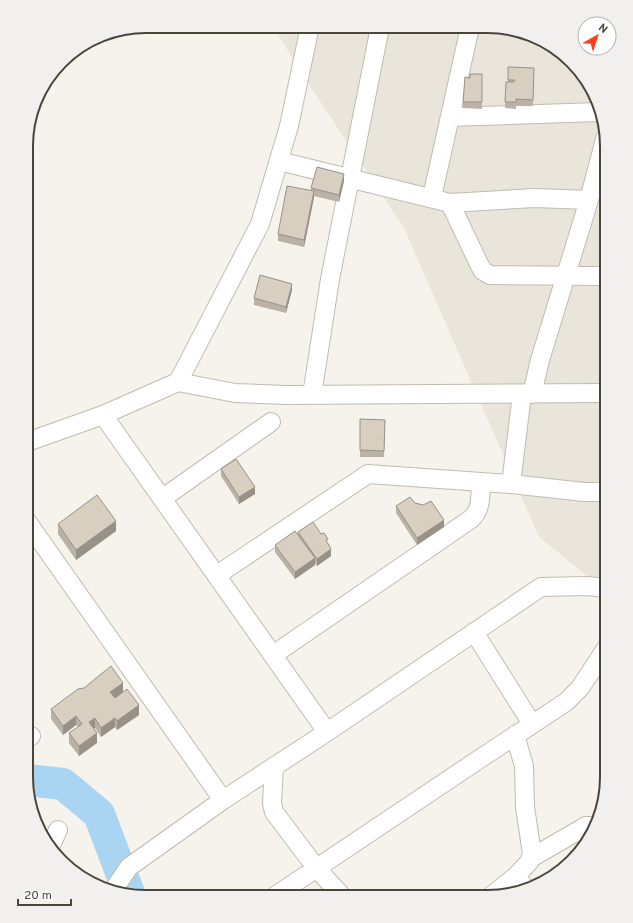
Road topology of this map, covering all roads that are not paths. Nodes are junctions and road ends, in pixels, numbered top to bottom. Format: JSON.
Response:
{"nodes":[{"id":1,"x":309,"y":33,"type":"edge"},
{"id":2,"x":379,"y":33,"type":"edge"},
{"id":3,"x":469,"y":33,"type":"edge"},
{"id":4,"x":595,"y":112,"type":"edge"},
{"id":5,"x":450,"y":117,"type":"junction"},
{"id":6,"x":279,"y":161,"type":"junction"},
{"id":7,"x":350,"y":178,"type":"junction"},
{"id":8,"x":600,"y":182,"type":"edge"},
{"id":9,"x":432,"y":197,"type":"junction"},
{"id":10,"x":589,"y":200,"type":"junction"},
{"id":11,"x":450,"y":203,"type":"junction"},
{"id":12,"x":566,"y":275,"type":"junction"},
{"id":13,"x":600,"y":276,"type":"edge"},
{"id":14,"x":178,"y":382,"type":"junction"},
{"id":15,"x":600,"y":393,"type":"edge"},
{"id":16,"x":527,"y":394,"type":"junction"},
{"id":17,"x":312,"y":395,"type":"junction"},
{"id":18,"x":103,"y":414,"type":"junction"},
{"id":19,"x":271,"y":422,"type":"dead end"},
{"id":20,"x":33,"y":440,"type":"edge"},
{"id":21,"x":481,"y":482,"type":"junction"},
{"id":22,"x":511,"y":484,"type":"junction"},
{"id":23,"x":600,"y":492,"type":"edge"},
{"id":24,"x":163,"y":498,"type":"junction"},
{"id":25,"x":33,"y":530,"type":"edge"},
{"id":26,"x":217,"y":576,"type":"junction"},
{"id":27,"x":600,"y":587,"type":"edge"},
{"id":28,"x":474,"y":632,"type":"junction"},
{"id":29,"x":273,"y":655,"type":"junction"},
{"id":30,"x":600,"y":659,"type":"edge"},
{"id":31,"x":532,"y":724,"type":"junction"},
{"id":32,"x":327,"y":732,"type":"junction"},
{"id":33,"x":515,"y":735,"type":"junction"},
{"id":34,"x":274,"y":766,"type":"junction"},
{"id":35,"x":223,"y":800,"type":"junction"},
{"id":36,"x":588,"y":826,"type":"edge"},
{"id":37,"x":531,"y":858,"type":"junction"},
{"id":38,"x":317,"y":869,"type":"junction"},
{"id":39,"x":520,"y":882,"type":"edge"},
{"id":40,"x":116,"y":886,"type":"edge"},
{"id":41,"x":509,"y":887,"type":"edge"},
{"id":42,"x":284,"y":890,"type":"edge"},
{"id":43,"x":336,"y":890,"type":"edge"}],
"edges":[{"from":1,"to":6,"type":"street"},
{"from":2,"to":7,"type":"street"},
{"from":3,"to":5,"type":"street"},
{"from":4,"to":5,"type":"street"},
{"from":5,"to":9,"type":"street"},
{"from":6,"to":7,"type":"street"},
{"from":6,"to":14,"type":"street"},
{"from":7,"to":9,"type":"street"},
{"from":7,"to":17,"type":"street"},
{"from":8,"to":10,"type":"street"},
{"from":9,"to":11,"type":"street"},
{"from":10,"to":11,"type":"street"},
{"from":10,"to":12,"type":"street"},
{"from":11,"to":12,"type":"street"},
{"from":12,"to":13,"type":"street"},
{"from":12,"to":16,"type":"street"},
{"from":14,"to":17,"type":"street"},
{"from":14,"to":18,"type":"street"},
{"from":15,"to":16,"type":"street"},
{"from":16,"to":17,"type":"street"},
{"from":16,"to":22,"type":"street"},
{"from":18,"to":20,"type":"street"},
{"from":18,"to":24,"type":"street"},
{"from":19,"to":24,"type":"street"},
{"from":21,"to":22,"type":"street"},
{"from":21,"to":26,"type":"street"},
{"from":21,"to":29,"type":"street"},
{"from":22,"to":23,"type":"street"},
{"from":24,"to":26,"type":"street"},
{"from":25,"to":35,"type":"street"},
{"from":26,"to":29,"type":"street"},
{"from":27,"to":28,"type":"street"},
{"from":28,"to":31,"type":"street"},
{"from":28,"to":32,"type":"street"},
{"from":29,"to":32,"type":"street"},
{"from":30,"to":31,"type":"street"},
{"from":31,"to":33,"type":"street"},
{"from":32,"to":34,"type":"street"},
{"from":33,"to":37,"type":"street"},
{"from":33,"to":38,"type":"street"},
{"from":34,"to":35,"type":"street"},
{"from":34,"to":38,"type":"street"},
{"from":35,"to":40,"type":"street"},
{"from":36,"to":37,"type":"street"},
{"from":37,"to":39,"type":"street"},
{"from":38,"to":42,"type":"street"},
{"from":38,"to":43,"type":"street"},
{"from":39,"to":41,"type":"street"}]}
